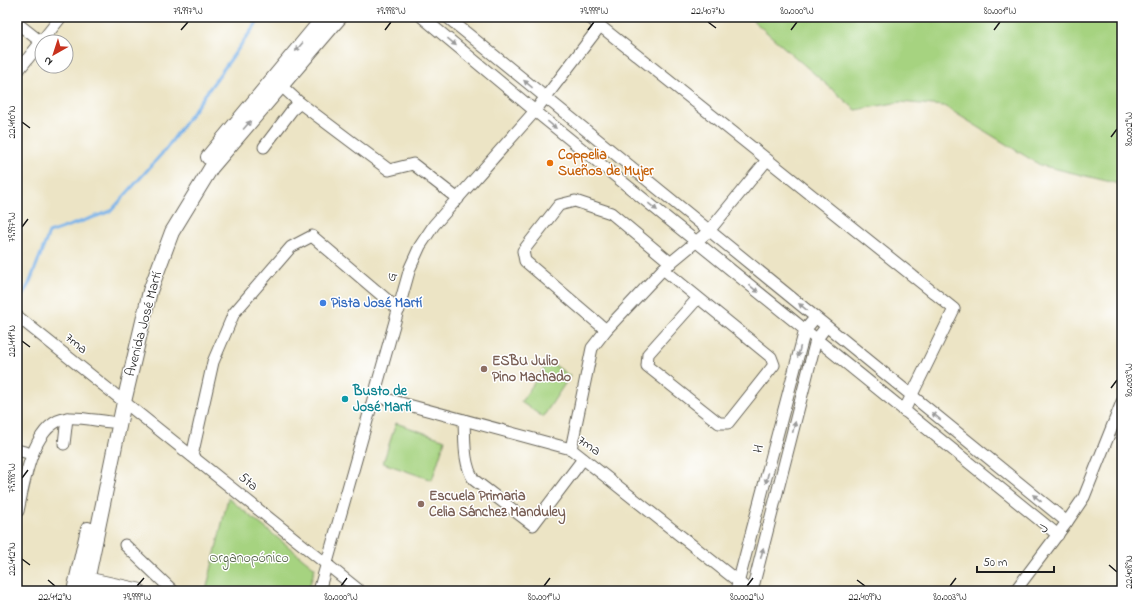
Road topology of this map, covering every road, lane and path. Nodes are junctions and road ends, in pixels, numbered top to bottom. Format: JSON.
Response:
{"nodes":[{"id":1,"x":61,"y":17,"type":"edge"},
{"id":2,"x":324,"y":17,"type":"edge"},
{"id":3,"x":340,"y":17,"type":"edge"},
{"id":4,"x":422,"y":17,"type":"edge"},
{"id":5,"x":448,"y":17,"type":"edge"},
{"id":6,"x":589,"y":17,"type":"edge"},
{"id":7,"x":17,"y":23,"type":"edge"},
{"id":8,"x":600,"y":26,"type":"junction"},
{"id":9,"x":47,"y":34,"type":"edge"},
{"id":10,"x":34,"y":37,"type":"edge"},
{"id":11,"x":34,"y":50,"type":"edge"},
{"id":12,"x":17,"y":72,"type":"edge"},
{"id":13,"x":277,"y":82,"type":"junction"},
{"id":14,"x":546,"y":98,"type":"junction"},
{"id":15,"x":300,"y":103,"type":"junction"},
{"id":16,"x":535,"y":111,"type":"junction"},
{"id":17,"x":264,"y":147,"type":"dead end"},
{"id":18,"x":767,"y":160,"type":"junction"},
{"id":19,"x":458,"y":199,"type":"junction"},
{"id":20,"x":709,"y":231,"type":"junction"},
{"id":21,"x":696,"y":242,"type":"junction"},
{"id":22,"x":667,"y":266,"type":"junction"},
{"id":23,"x":698,"y":298,"type":"junction"},
{"id":24,"x":399,"y":310,"type":"junction"},
{"id":25,"x":19,"y":318,"type":"edge"},
{"id":26,"x":815,"y":318,"type":"junction"},
{"id":27,"x":826,"y":327,"type":"junction"},
{"id":28,"x":606,"y":330,"type":"junction"},
{"id":29,"x":805,"y":330,"type":"junction"},
{"id":30,"x":816,"y":340,"type":"junction"},
{"id":31,"x":374,"y":396,"type":"junction"},
{"id":32,"x":912,"y":396,"type":"junction"},
{"id":33,"x":120,"y":399,"type":"junction"},
{"id":34,"x":1122,"y":402,"type":"edge"},
{"id":35,"x":904,"y":410,"type":"junction"},
{"id":36,"x":67,"y":418,"type":"junction"},
{"id":37,"x":464,"y":420,"type":"junction"},
{"id":38,"x":111,"y":422,"type":"junction"},
{"id":39,"x":64,"y":444,"type":"dead end"},
{"id":40,"x":571,"y":449,"type":"junction"},
{"id":41,"x":17,"y":450,"type":"edge"},
{"id":42,"x":32,"y":454,"type":"junction"},
{"id":43,"x":192,"y":456,"type":"junction"},
{"id":44,"x":583,"y":458,"type":"junction"},
{"id":45,"x":18,"y":511,"type":"edge"},
{"id":46,"x":1067,"y":522,"type":"junction"},
{"id":47,"x":1058,"y":535,"type":"junction"},
{"id":48,"x":125,"y":545,"type":"dead end"},
{"id":49,"x":326,"y":564,"type":"junction"},
{"id":50,"x":86,"y":584,"type":"edge"},
{"id":51,"x":738,"y":587,"type":"edge"},
{"id":52,"x":139,"y":589,"type":"dead end"},
{"id":53,"x":74,"y":591,"type":"edge"},
{"id":54,"x":173,"y":591,"type":"edge"},
{"id":55,"x":319,"y":591,"type":"edge"},
{"id":56,"x":360,"y":591,"type":"edge"},
{"id":57,"x":751,"y":591,"type":"edge"},
{"id":58,"x":1015,"y":591,"type":"edge"}],
"edges":[{"from":1,"to":9,"type":"street"},
{"from":2,"to":13,"type":"main road","name":"Avenida José Martí","one_way":true},
{"from":3,"to":13,"type":"main road","name":"Avenida José Martí"},
{"from":4,"to":16,"type":"street","one_way":true},
{"from":14,"to":5,"type":"street","one_way":true},
{"from":6,"to":8,"type":"street"},
{"from":7,"to":10,"type":"street"},
{"from":8,"to":14,"type":"street","name":"G"},
{"from":8,"to":18,"type":"street"},
{"from":11,"to":12,"type":"street"},
{"from":13,"to":15,"type":"street"},
{"from":13,"to":33,"type":"main road","name":"Avenida José Martí"},
{"from":14,"to":16,"type":"street","name":"G"},
{"from":14,"to":20,"type":"street"},
{"from":15,"to":17,"type":"street"},
{"from":15,"to":19,"type":"street"},
{"from":16,"to":19,"type":"street","name":"G"},
{"from":16,"to":21,"type":"street","one_way":true},
{"from":18,"to":20,"type":"street"},
{"from":18,"to":32,"type":"street"},
{"from":19,"to":24,"type":"street","name":"G"},
{"from":20,"to":21,"type":"street"},
{"from":26,"to":20,"type":"street","one_way":true},
{"from":21,"to":22,"type":"street"},
{"from":21,"to":29,"type":"street","one_way":true},
{"from":22,"to":23,"type":"street"},
{"from":22,"to":28,"type":"street"},
{"from":22,"to":28,"type":"street"},
{"from":23,"to":23,"type":"street"},
{"from":24,"to":31,"type":"street","name":"G"},
{"from":24,"to":43,"type":"street"},
{"from":25,"to":33,"type":"street","name":"7ma"},
{"from":26,"to":27,"type":"street"},
{"from":26,"to":29,"type":"street","name":"H"},
{"from":27,"to":30,"type":"street","name":"H"},
{"from":27,"to":32,"type":"street"},
{"from":28,"to":40,"type":"street"},
{"from":29,"to":30,"type":"street"},
{"from":29,"to":51,"type":"street","name":"H","one_way":true},
{"from":30,"to":35,"type":"street"},
{"from":57,"to":30,"type":"street","name":"H","one_way":true},
{"from":31,"to":37,"type":"street","name":"7ma"},
{"from":31,"to":49,"type":"street","name":"G"},
{"from":32,"to":35,"type":"street"},
{"from":46,"to":32,"type":"street","one_way":true},
{"from":33,"to":38,"type":"main road","name":"Avenida José Martí"},
{"from":33,"to":43,"type":"street","name":"5ta"},
{"from":33,"to":50,"type":"main road","name":"Avenida José Martí"},
{"from":34,"to":46,"type":"street","name":"J"},
{"from":35,"to":47,"type":"street"},
{"from":36,"to":38,"type":"street"},
{"from":36,"to":39,"type":"street"},
{"from":36,"to":42,"type":"street"},
{"from":37,"to":40,"type":"street","name":"7ma"},
{"from":37,"to":44,"type":"street"},
{"from":38,"to":53,"type":"main road","name":"Avenida José Martí"},
{"from":40,"to":44,"type":"street","name":"7ma"},
{"from":41,"to":42,"type":"street"},
{"from":42,"to":45,"type":"street"},
{"from":43,"to":49,"type":"street","name":"5ta"},
{"from":44,"to":51,"type":"street","name":"7ma"},
{"from":46,"to":47,"type":"street","name":"J"},
{"from":47,"to":58,"type":"street","name":"J"},
{"from":48,"to":54,"type":"street"},
{"from":49,"to":55,"type":"street","name":"G"},
{"from":49,"to":56,"type":"street","name":"5ta"},
{"from":50,"to":52,"type":"street"},
{"from":51,"to":57,"type":"street","name":"7ma"}]}
